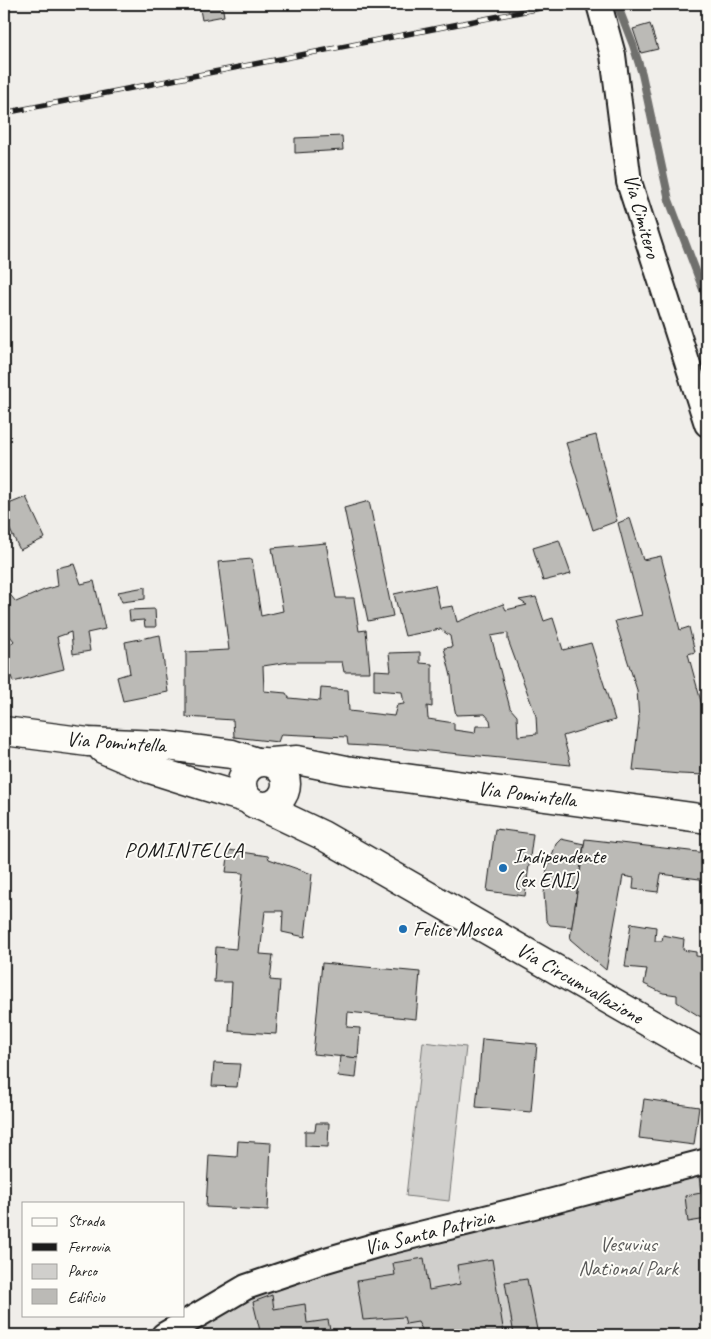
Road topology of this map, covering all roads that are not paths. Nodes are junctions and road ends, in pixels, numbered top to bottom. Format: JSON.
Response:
{"nodes":[{"id":1,"x":599,"y":4,"type":"edge"},
{"id":2,"x":707,"y":424,"type":"edge"},
{"id":3,"x":4,"y":732,"type":"edge"},
{"id":4,"x":88,"y":742,"type":"junction"},
{"id":5,"x":275,"y":775,"type":"junction"},
{"id":6,"x":254,"y":802,"type":"junction"},
{"id":7,"x":707,"y":819,"type":"edge"},
{"id":8,"x":322,"y":835,"type":"junction"},
{"id":9,"x":707,"y":1056,"type":"edge"},
{"id":10,"x":707,"y":1161,"type":"edge"},
{"id":11,"x":164,"y":1335,"type":"edge"}],
"edges":[{"from":1,"to":2,"type":"street","name":"Via Cimitero"},
{"from":3,"to":4,"type":"main road","name":"Via Pomintella"},
{"from":4,"to":5,"type":"main road","name":"Via Pomintella"},
{"from":4,"to":6,"type":"main road","name":"Via Circumvallazione"},
{"from":5,"to":6,"type":"main road"},
{"from":5,"to":6,"type":"main road"},
{"from":5,"to":7,"type":"main road","name":"Via Pomintella"},
{"from":5,"to":8,"type":"main road","name":"Via Circumvallazione"},
{"from":6,"to":8,"type":"main road","name":"Via Circumvallazione"},
{"from":8,"to":9,"type":"main road","name":"Via Circumvallazione"},
{"from":10,"to":11,"type":"street","name":"Via Santa Patrizia"}]}
